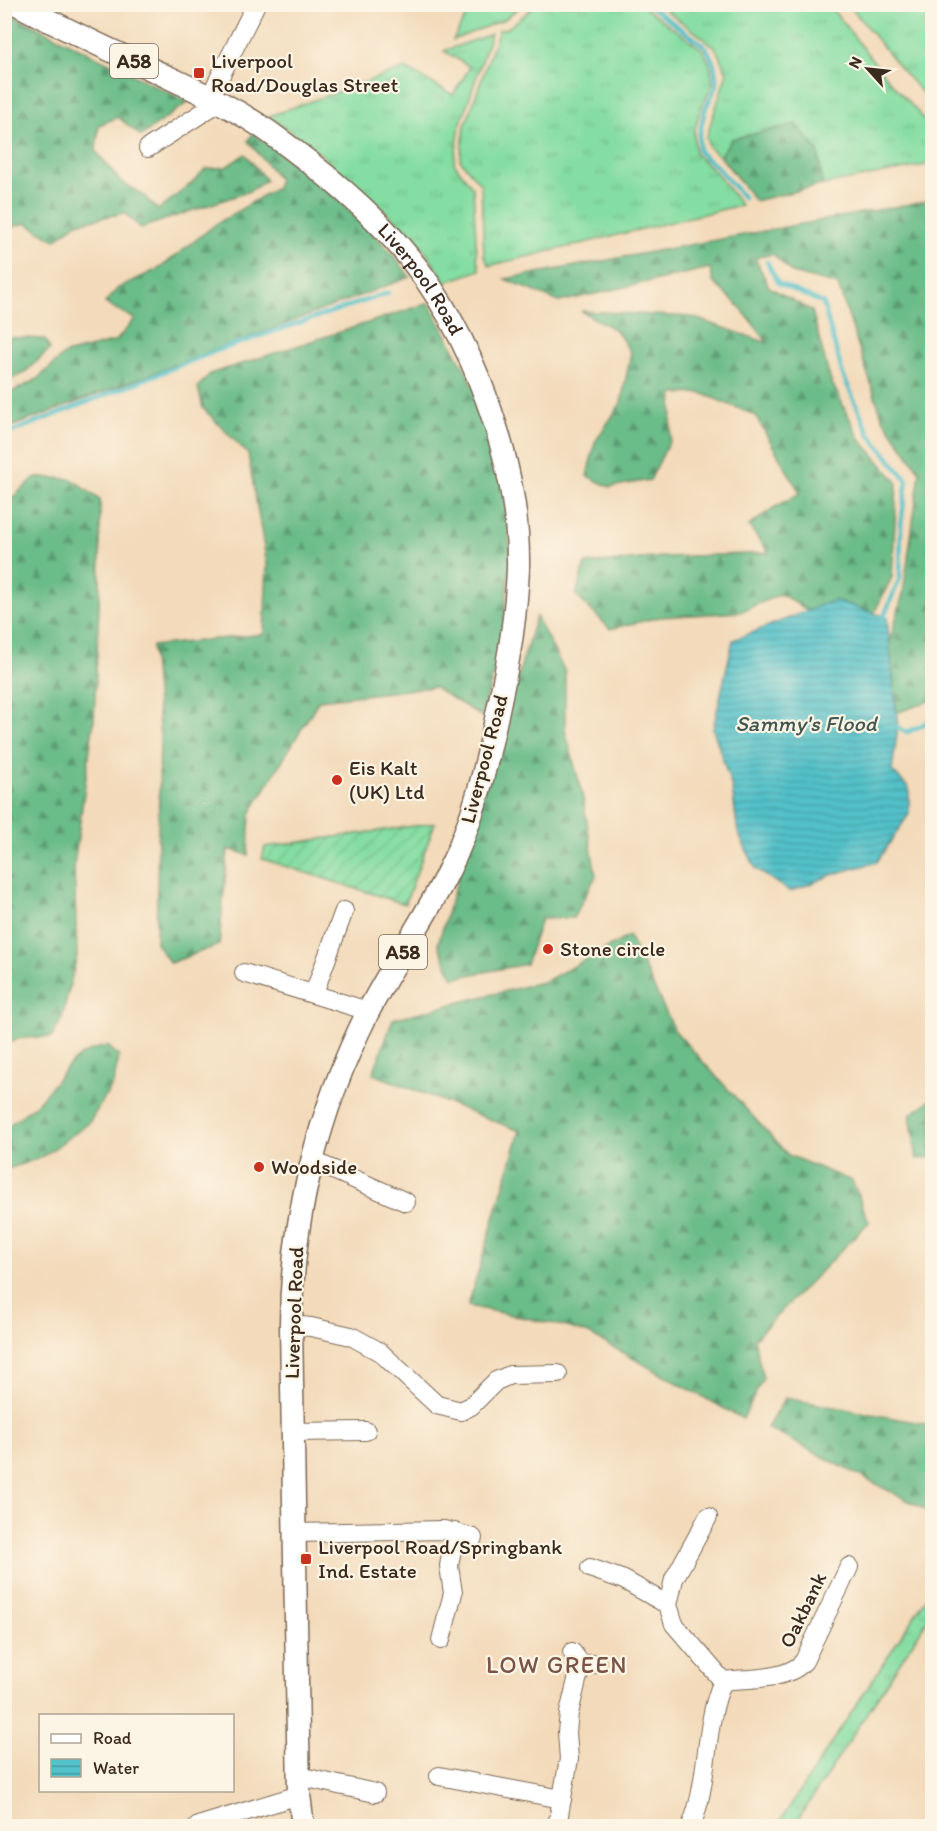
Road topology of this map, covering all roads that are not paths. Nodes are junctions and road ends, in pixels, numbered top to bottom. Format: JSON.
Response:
{"nodes":[{"id":1,"x":17,"y":4,"type":"edge"},
{"id":2,"x":256,"y":4,"type":"edge"},
{"id":3,"x":214,"y":99,"type":"junction"},
{"id":4,"x":148,"y":148,"type":"dead end"},
{"id":5,"x":344,"y":911,"type":"dead end"},
{"id":6,"x":244,"y":973,"type":"dead end"},
{"id":7,"x":314,"y":993,"type":"junction"},
{"id":8,"x":368,"y":1011,"type":"junction"},
{"id":9,"x":313,"y":1161,"type":"junction"},
{"id":10,"x":406,"y":1203,"type":"dead end"},
{"id":11,"x":291,"y":1325,"type":"junction"},
{"id":12,"x":558,"y":1374,"type":"dead end"},
{"id":13,"x":366,"y":1431,"type":"dead end"},
{"id":14,"x":293,"y":1432,"type":"junction"},
{"id":15,"x":708,"y":1517,"type":"dead end"},
{"id":16,"x":455,"y":1532,"type":"junction"},
{"id":17,"x":295,"y":1533,"type":"junction"},
{"id":18,"x":472,"y":1538,"type":"dead end"},
{"id":19,"x":849,"y":1567,"type":"dead end"},
{"id":20,"x":590,"y":1568,"type":"dead end"},
{"id":21,"x":668,"y":1605,"type":"junction"},
{"id":22,"x":441,"y":1640,"type":"dead end"},
{"id":23,"x":583,"y":1660,"type":"dead end"},
{"id":24,"x":723,"y":1681,"type":"junction"},
{"id":25,"x":439,"y":1776,"type":"dead end"},
{"id":26,"x":298,"y":1786,"type":"junction"},
{"id":27,"x":375,"y":1793,"type":"dead end"},
{"id":28,"x":562,"y":1799,"type":"junction"},
{"id":29,"x":198,"y":1827,"type":"edge"},
{"id":30,"x":303,"y":1827,"type":"edge"},
{"id":31,"x":557,"y":1827,"type":"edge"},
{"id":32,"x":691,"y":1827,"type":"edge"}],
"edges":[{"from":1,"to":3,"type":"main road","name":"Liverpool Road","number":"A58"},
{"from":2,"to":3,"type":"street"},
{"from":3,"to":4,"type":"street"},
{"from":3,"to":8,"type":"main road","name":"Liverpool Road","number":"A58"},
{"from":5,"to":7,"type":"street"},
{"from":6,"to":7,"type":"street"},
{"from":7,"to":8,"type":"street"},
{"from":8,"to":9,"type":"main road","name":"Liverpool Road","number":"A58"},
{"from":9,"to":10,"type":"street"},
{"from":9,"to":11,"type":"main road","name":"Liverpool Road","number":"A58"},
{"from":11,"to":12,"type":"street"},
{"from":11,"to":14,"type":"main road","name":"Liverpool Road","number":"A58"},
{"from":13,"to":14,"type":"street"},
{"from":14,"to":17,"type":"main road","name":"Liverpool Road","number":"A58"},
{"from":15,"to":21,"type":"street"},
{"from":16,"to":17,"type":"street"},
{"from":16,"to":18,"type":"street"},
{"from":16,"to":22,"type":"street"},
{"from":17,"to":26,"type":"main road","name":"Liverpool Road","number":"A58"},
{"from":19,"to":24,"type":"street","name":"Oakbank"},
{"from":20,"to":21,"type":"street"},
{"from":21,"to":24,"type":"street"},
{"from":23,"to":28,"type":"street"},
{"from":24,"to":32,"type":"street"},
{"from":25,"to":28,"type":"street"},
{"from":26,"to":27,"type":"street"},
{"from":26,"to":29,"type":"street"},
{"from":26,"to":30,"type":"main road","name":"Liverpool Road","number":"A58"},
{"from":28,"to":31,"type":"street"}]}
